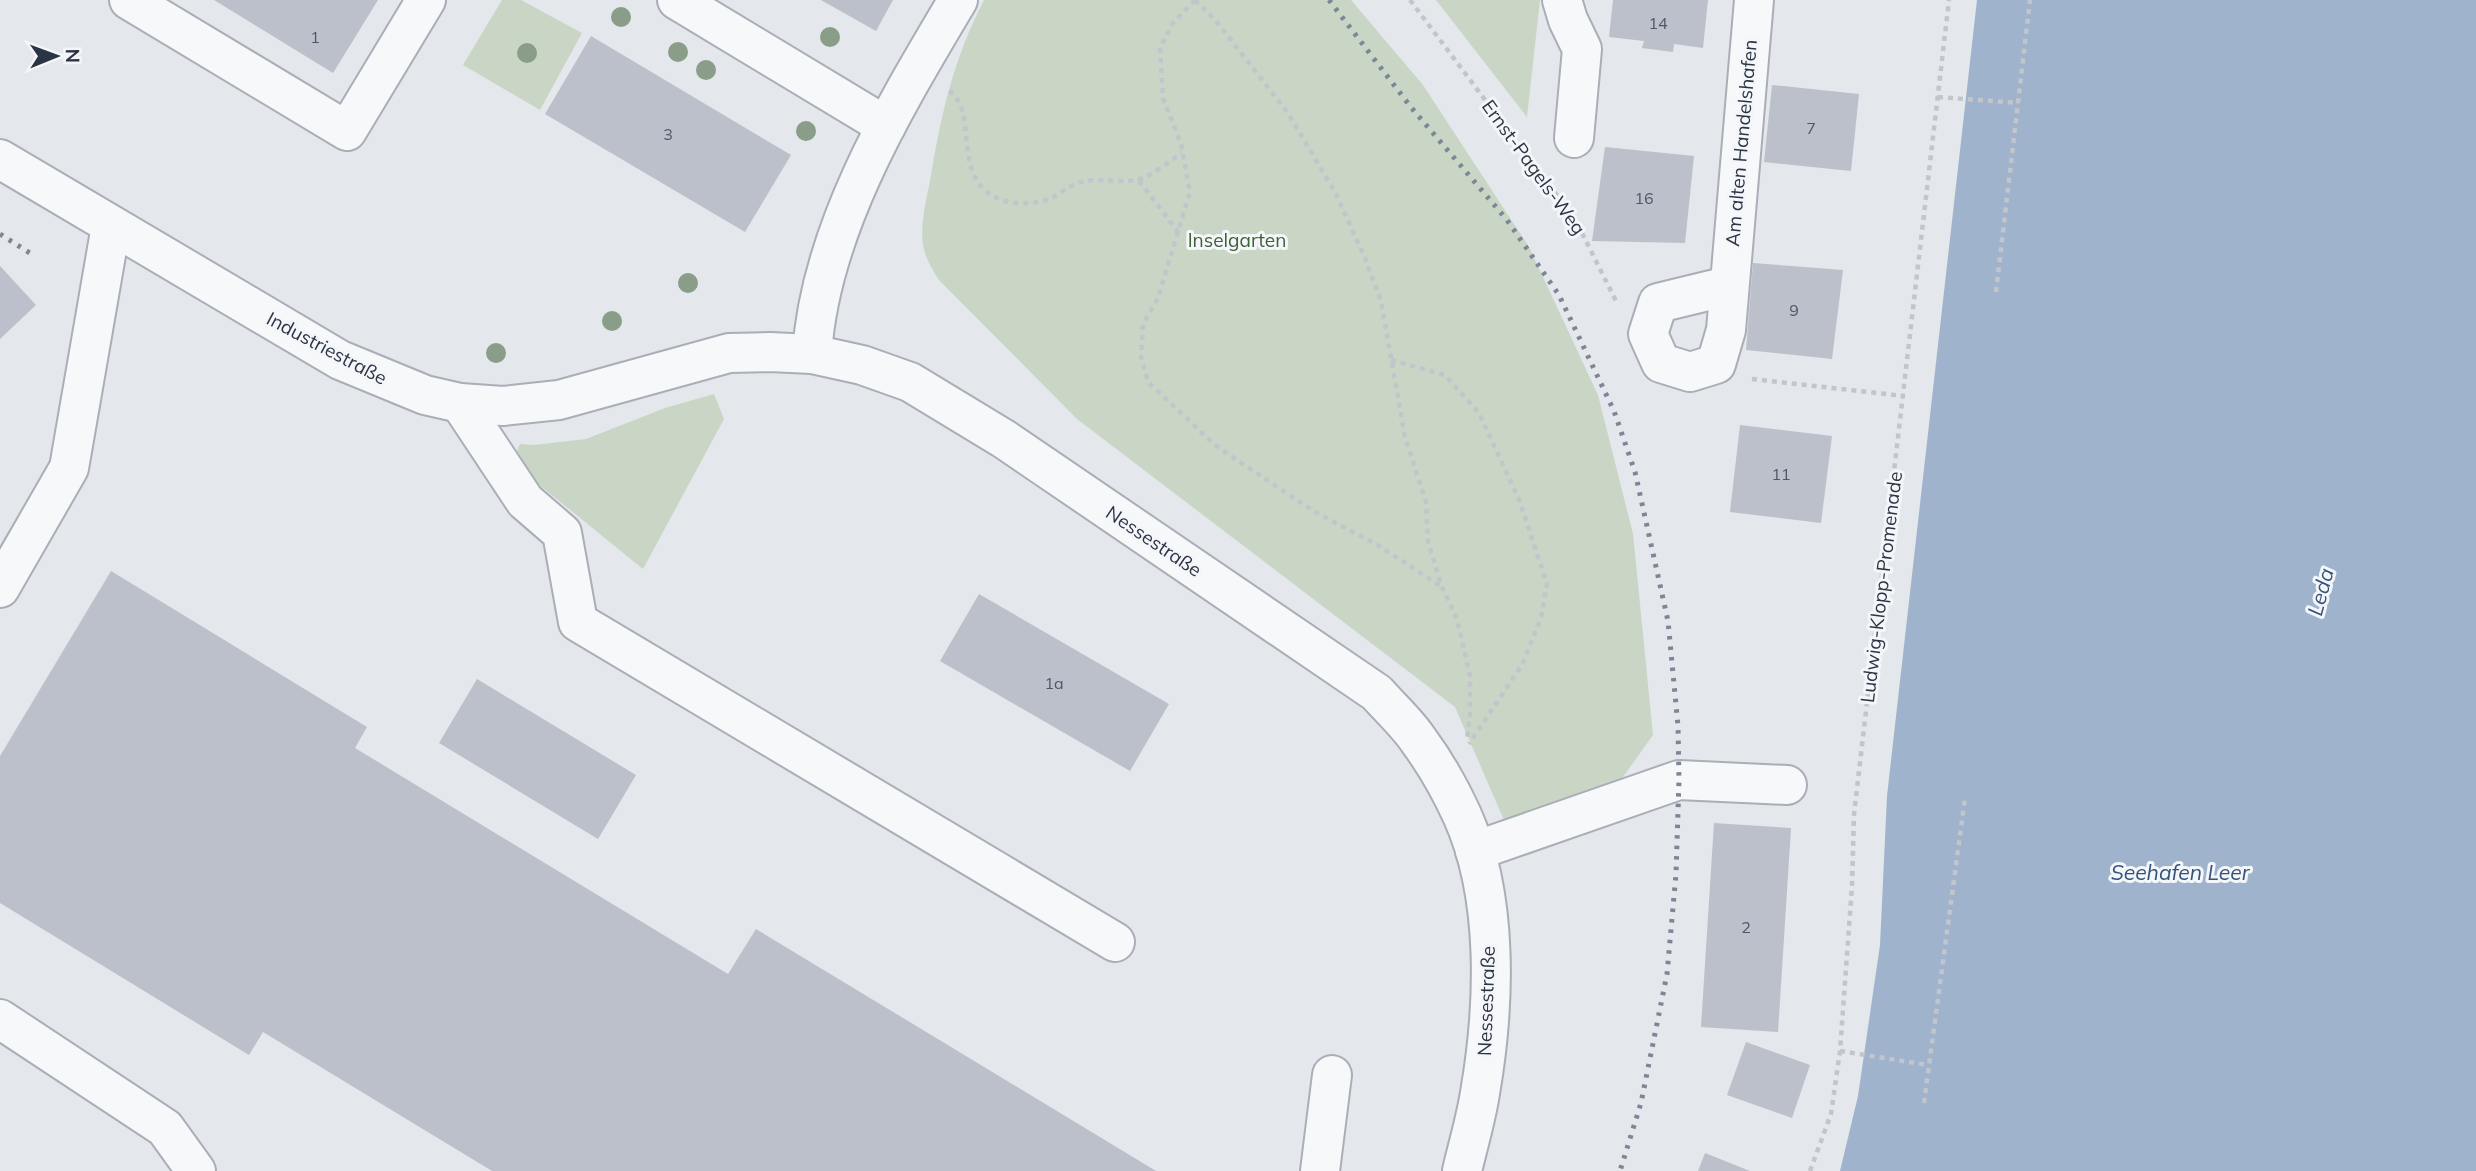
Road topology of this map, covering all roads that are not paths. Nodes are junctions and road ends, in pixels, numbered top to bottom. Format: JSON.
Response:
{"nodes":[{"id":1,"x":129,"y":0,"type":"edge"},
{"id":2,"x":426,"y":0,"type":"edge"},
{"id":3,"x":677,"y":0,"type":"edge"},
{"id":4,"x":958,"y":0,"type":"edge"},
{"id":5,"x":1562,"y":0,"type":"edge"},
{"id":6,"x":1754,"y":0,"type":"edge"},
{"id":7,"x":886,"y":126,"type":"junction"},
{"id":8,"x":1574,"y":138,"type":"dead end"},
{"id":9,"x":0,"y":159,"type":"edge"},
{"id":10,"x":111,"y":226,"type":"junction"},
{"id":11,"x":1728,"y":286,"type":"junction"},
{"id":12,"x":812,"y":354,"type":"junction"},
{"id":13,"x":460,"y":403,"type":"junction"},
{"id":14,"x":0,"y":588,"type":"edge"},
{"id":15,"x":1787,"y":785,"type":"dead end"},
{"id":16,"x":1475,"y":851,"type":"junction"},
{"id":17,"x":1115,"y":942,"type":"dead end"},
{"id":18,"x":0,"y":1019,"type":"edge"},
{"id":19,"x":1332,"y":1075,"type":"dead end"},
{"id":20,"x":196,"y":1171,"type":"edge"},
{"id":21,"x":1320,"y":1171,"type":"edge"},
{"id":22,"x":1462,"y":1171,"type":"edge"}],
"edges":[{"from":1,"to":2,"type":"street"},
{"from":3,"to":7,"type":"street"},
{"from":4,"to":7,"type":"street"},
{"from":5,"to":8,"type":"street"},
{"from":6,"to":11,"type":"street","name":"Am alten Handelshafen"},
{"from":7,"to":12,"type":"street"},
{"from":9,"to":10,"type":"street","name":"Industriestraße"},
{"from":10,"to":13,"type":"street","name":"Industriestraße"},
{"from":10,"to":14,"type":"street"},
{"from":11,"to":11,"type":"street","name":"Am alten Handelshafen"},
{"from":12,"to":13,"type":"street","name":"Industriestraße"},
{"from":12,"to":16,"type":"street","name":"Nessestraße"},
{"from":13,"to":17,"type":"street"},
{"from":15,"to":16,"type":"street"},
{"from":16,"to":22,"type":"street","name":"Nessestraße"},
{"from":18,"to":20,"type":"street"},
{"from":19,"to":21,"type":"street"}]}
